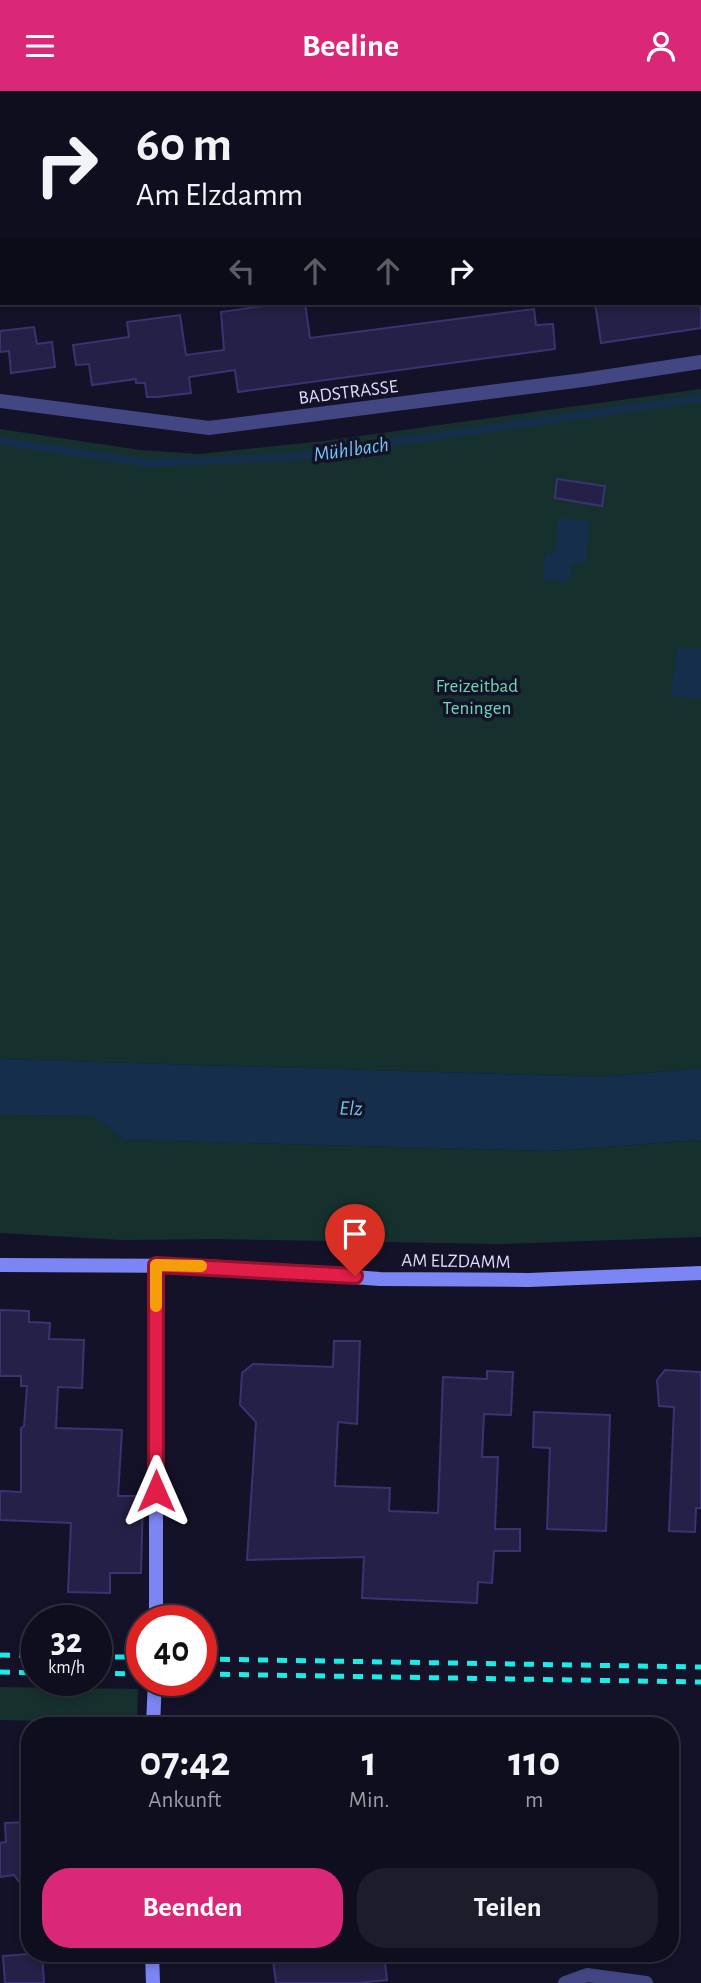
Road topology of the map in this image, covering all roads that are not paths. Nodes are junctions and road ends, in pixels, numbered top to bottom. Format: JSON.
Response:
{"nodes":[{"id":1,"x":701,"y":362,"type":"edge"},
{"id":2,"x":0,"y":401,"type":"edge"},
{"id":3,"x":0,"y":1265,"type":"edge"},
{"id":4,"x":156,"y":1265,"type":"junction"},
{"id":5,"x":701,"y":1273,"type":"edge"},
{"id":6,"x":156,"y":1605,"type":"edge"},
{"id":7,"x":154,"y":1696,"type":"edge"},
{"id":8,"x":153,"y":1717,"type":"edge"},
{"id":9,"x":152,"y":1962,"type":"edge"},
{"id":10,"x":153,"y":1983,"type":"edge"},
{"id":11,"x":565,"y":1983,"type":"edge"},
{"id":12,"x":646,"y":1983,"type":"edge"}],
"edges":[{"from":1,"to":2,"type":"street","name":"BADSTRASSE"},
{"from":3,"to":4,"type":"street","name":"AM ELZDAMM"},
{"from":4,"to":5,"type":"street","name":"AM ELZDAMM"},
{"from":4,"to":6,"type":"street"},
{"from":7,"to":8,"type":"street"},
{"from":9,"to":10,"type":"street"},
{"from":11,"to":12,"type":"street"}]}
